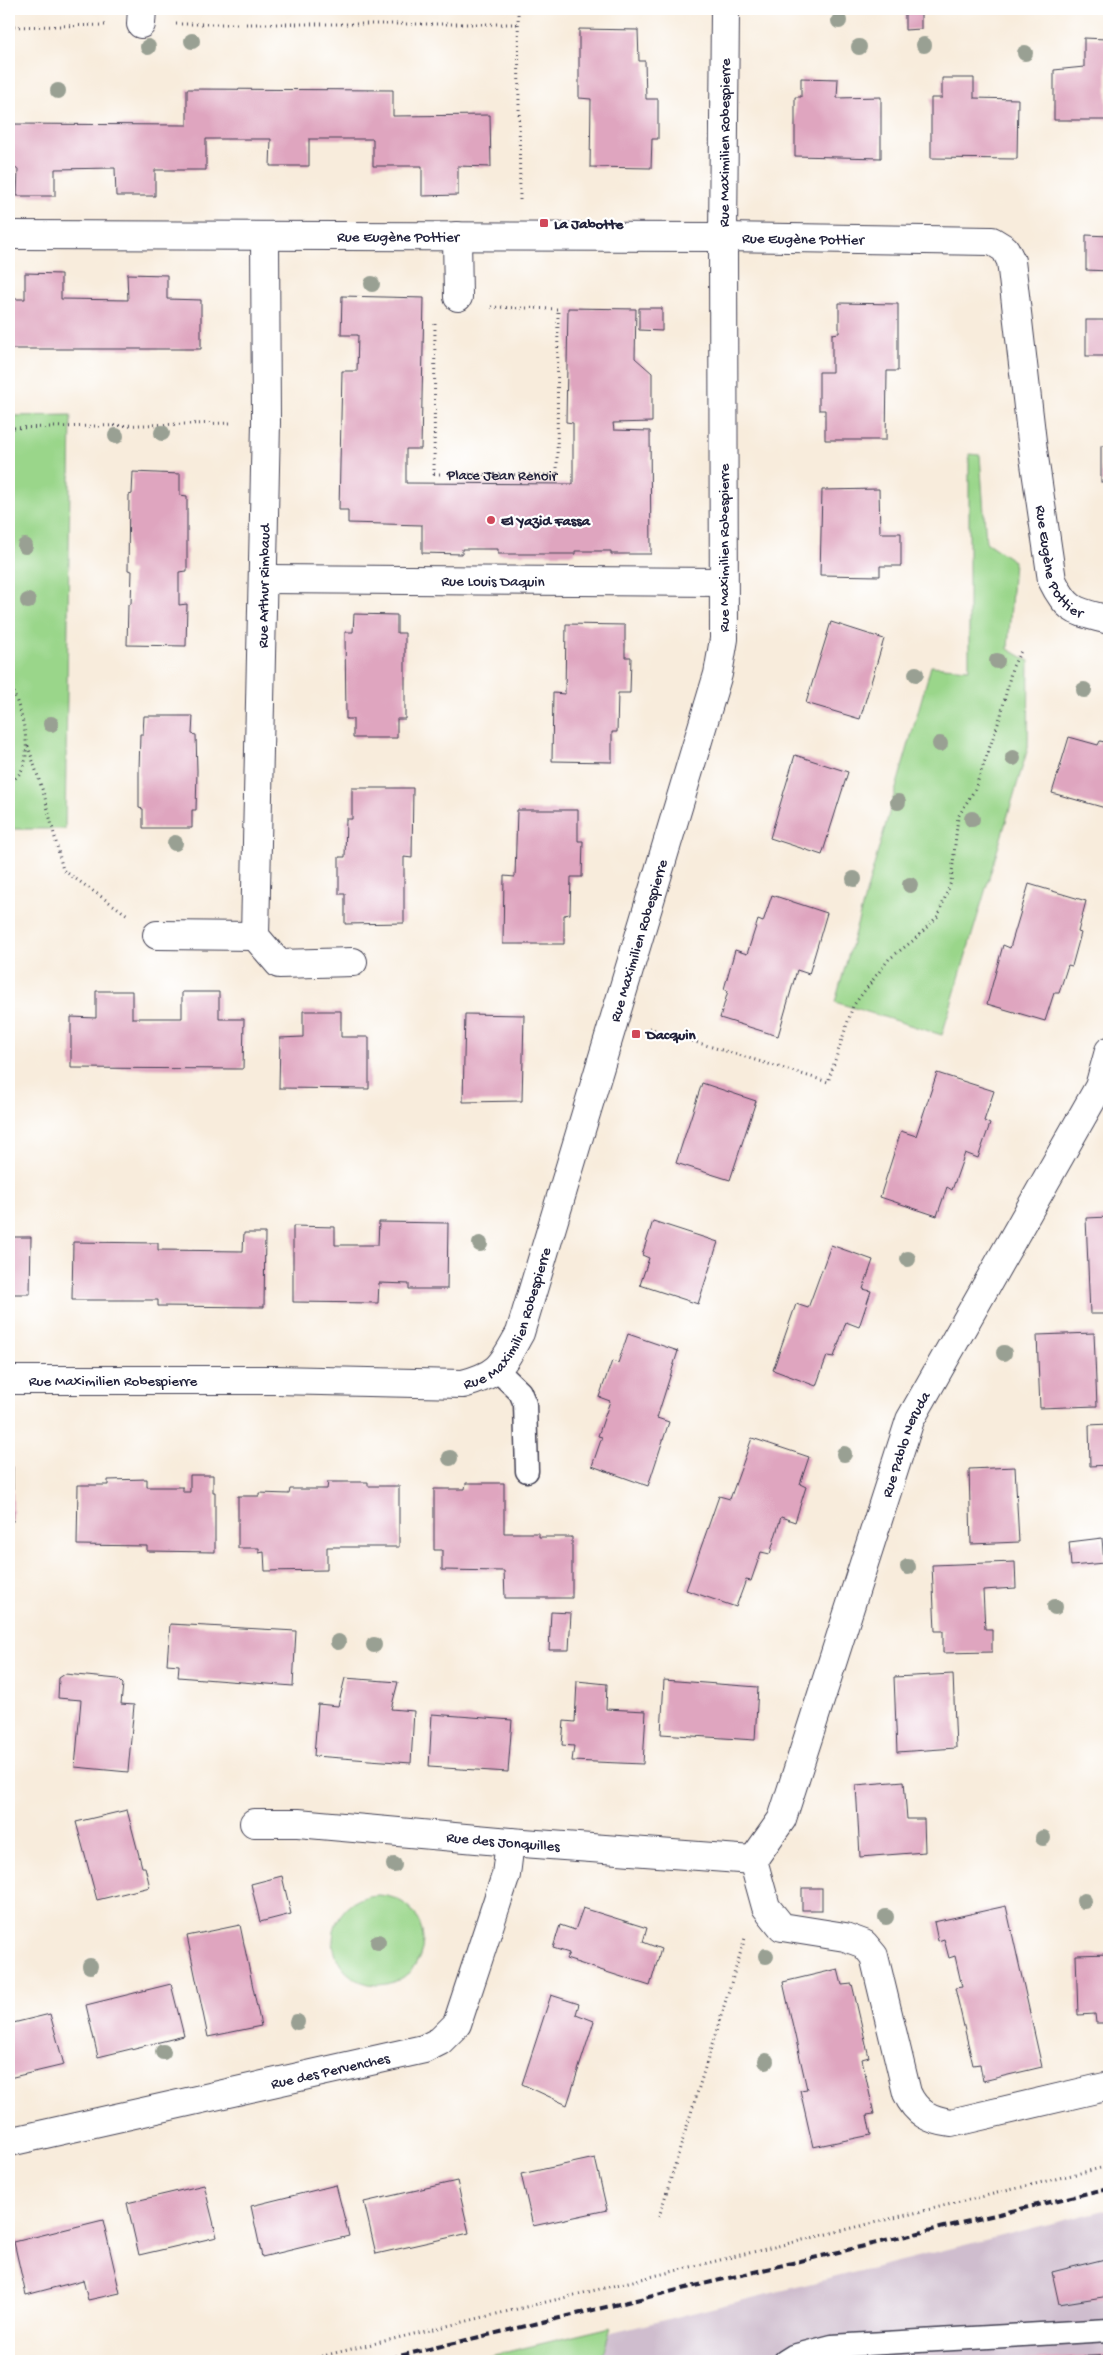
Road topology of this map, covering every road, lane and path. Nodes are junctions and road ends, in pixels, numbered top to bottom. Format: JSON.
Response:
{"nodes":[{"id":1,"x":518,"y":9,"type":"edge"},
{"id":2,"x":725,"y":9,"type":"edge"},
{"id":3,"x":142,"y":16,"type":"edge"},
{"id":4,"x":518,"y":24,"type":"junction"},
{"id":5,"x":9,"y":27,"type":"edge"},
{"id":6,"x":520,"y":201,"type":"dead end"},
{"id":7,"x":9,"y":235,"type":"edge"},
{"id":8,"x":265,"y":236,"type":"junction"},
{"id":9,"x":457,"y":236,"type":"junction"},
{"id":10,"x":723,"y":237,"type":"junction"},
{"id":11,"x":459,"y":302,"type":"junction"},
{"id":12,"x":266,"y":422,"type":"junction"},
{"id":13,"x":9,"y":428,"type":"edge"},
{"id":14,"x":264,"y":579,"type":"junction"},
{"id":15,"x":723,"y":582,"type":"junction"},
{"id":16,"x":1109,"y":620,"type":"edge"},
{"id":17,"x":1022,"y":649,"type":"dead end"},
{"id":18,"x":9,"y":684,"type":"edge"},
{"id":19,"x":28,"y":746,"type":"junction"},
{"id":20,"x":9,"y":784,"type":"edge"},
{"id":21,"x":157,"y":935,"type":"joint"},
{"id":22,"x":255,"y":936,"type":"junction"},
{"id":23,"x":353,"y":962,"type":"dead end"},
{"id":24,"x":646,"y":1027,"type":"dead end"},
{"id":25,"x":1109,"y":1051,"type":"edge"},
{"id":26,"x":496,"y":1369,"type":"junction"},
{"id":27,"x":9,"y":1380,"type":"edge"},
{"id":28,"x":526,"y":1471,"type":"dead end"},
{"id":29,"x":254,"y":1823,"type":"dead end"},
{"id":30,"x":510,"y":1842,"type":"junction"},
{"id":31,"x":753,"y":1860,"type":"junction"},
{"id":32,"x":766,"y":1907,"type":"junction"},
{"id":33,"x":1109,"y":2086,"type":"edge"},
{"id":34,"x":9,"y":2142,"type":"edge"},
{"id":35,"x":1109,"y":2166,"type":"edge"},
{"id":36,"x":659,"y":2217,"type":"dead end"},
{"id":37,"x":1109,"y":2330,"type":"edge"},
{"id":38,"x":302,"y":2361,"type":"edge"},
{"id":39,"x":785,"y":2361,"type":"edge"}],
"edges":[{"from":1,"to":4,"type":"path"},
{"from":2,"to":10,"type":"street","name":"Rue Maximilien Robespierre"},
{"from":3,"to":4,"type":"path"},
{"from":3,"to":5,"type":"path"},
{"from":4,"to":6,"type":"path"},
{"from":7,"to":8,"type":"street","name":"Rue Eugène Pottier"},
{"from":8,"to":9,"type":"street","name":"Rue Eugène Pottier"},
{"from":8,"to":12,"type":"street","name":"Rue Arthur Rimbaud"},
{"from":9,"to":10,"type":"street","name":"Rue Eugène Pottier"},
{"from":9,"to":11,"type":"street"},
{"from":10,"to":15,"type":"street","name":"Rue Maximilien Robespierre"},
{"from":10,"to":16,"type":"street","name":"Rue Eugène Pottier"},
{"from":11,"to":11,"type":"path","name":"Place Jean Renoir"},
{"from":12,"to":13,"type":"path"},
{"from":12,"to":14,"type":"street","name":"Rue Arthur Rimbaud"},
{"from":14,"to":15,"type":"street","name":"Rue Louis Daquin"},
{"from":14,"to":22,"type":"street","name":"Rue Arthur Rimbaud"},
{"from":15,"to":26,"type":"street","name":"Rue Maximilien Robespierre"},
{"from":17,"to":24,"type":"path"},
{"from":18,"to":19,"type":"path"},
{"from":19,"to":20,"type":"path"},
{"from":19,"to":21,"type":"path"},
{"from":21,"to":22,"type":"street"},
{"from":22,"to":23,"type":"street"},
{"from":25,"to":31,"type":"street","name":"Rue Pablo Neruda"},
{"from":26,"to":27,"type":"street","name":"Rue Maximilien Robespierre"},
{"from":26,"to":28,"type":"lane"},
{"from":29,"to":30,"type":"street","name":"Rue des Jonquilles"},
{"from":30,"to":31,"type":"street","name":"Rue des Jonquilles"},
{"from":30,"to":34,"type":"street","name":"Rue des Pervenches"},
{"from":31,"to":32,"type":"street"},
{"from":32,"to":33,"type":"street"},
{"from":32,"to":36,"type":"path"},
{"from":35,"to":38,"type":"path"},
{"from":37,"to":39,"type":"lane"}]}
